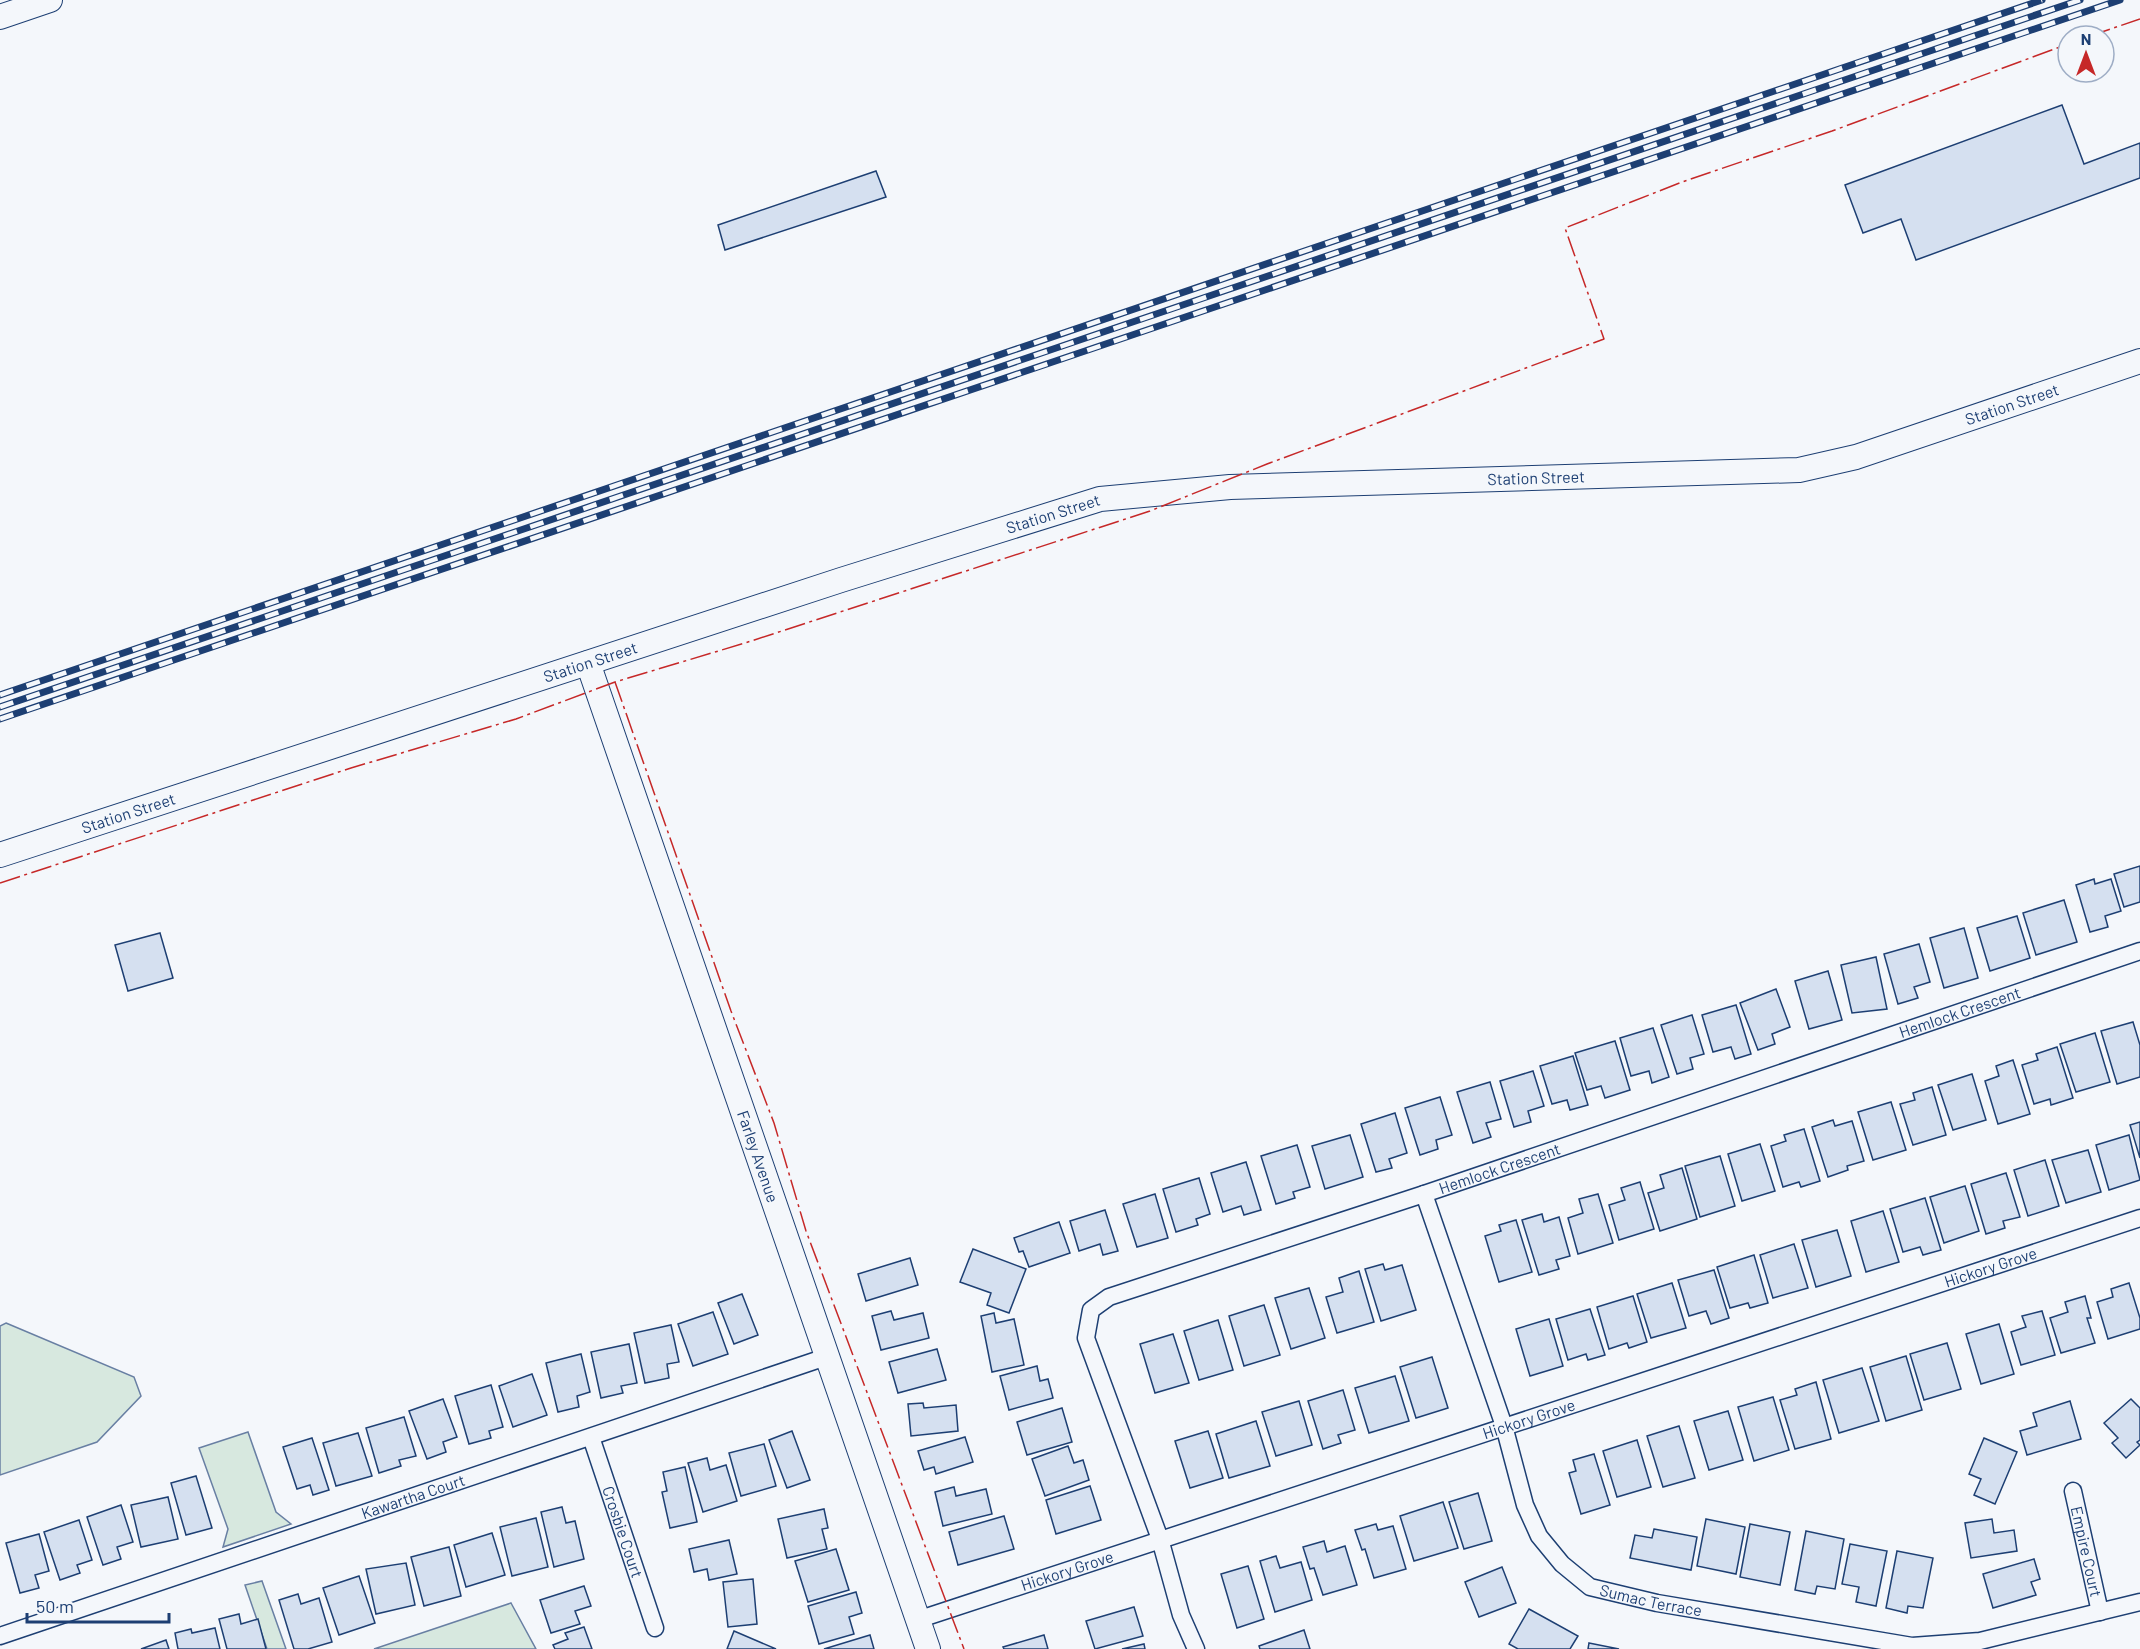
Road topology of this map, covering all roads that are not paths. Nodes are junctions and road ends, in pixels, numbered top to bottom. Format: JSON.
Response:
{"nodes":[{"id":1,"x":50,"y":0,"type":"edge"},
{"id":2,"x":0,"y":17,"type":"edge"},
{"id":3,"x":2140,"y":361,"type":"edge"},
{"id":4,"x":588,"y":663,"type":"junction"},
{"id":5,"x":0,"y":855,"type":"edge"},
{"id":6,"x":2140,"y":951,"type":"edge"},
{"id":7,"x":1424,"y":1194,"type":"junction"},
{"id":8,"x":2140,"y":1218,"type":"edge"},
{"id":9,"x":826,"y":1357,"type":"junction"},
{"id":10,"x":1504,"y":1426,"type":"junction"},
{"id":11,"x":591,"y":1437,"type":"junction"},
{"id":12,"x":2073,"y":1491,"type":"dead end"},
{"id":13,"x":1160,"y":1539,"type":"junction"},
{"id":14,"x":2140,"y":1602,"type":"edge"},
{"id":15,"x":2100,"y":1612,"type":"junction"},
{"id":16,"x":917,"y":1620,"type":"junction"},
{"id":17,"x":655,"y":1628,"type":"dead end"},
{"id":18,"x":0,"y":1636,"type":"edge"},
{"id":19,"x":928,"y":1649,"type":"edge"},
{"id":20,"x":1196,"y":1649,"type":"edge"}],
"edges":[{"from":1,"to":2,"type":"street"},
{"from":3,"to":4,"type":"street","name":"Station Street"},
{"from":4,"to":5,"type":"street","name":"Station Street"},
{"from":4,"to":9,"type":"street","name":"Farley Avenue"},
{"from":6,"to":7,"type":"street","name":"Hemlock Crescent"},
{"from":7,"to":10,"type":"street","name":"Sumac Terrace"},
{"from":7,"to":13,"type":"street","name":"Hemlock Crescent"},
{"from":8,"to":10,"type":"street","name":"Hickory Grove"},
{"from":9,"to":11,"type":"street","name":"Kawartha Court"},
{"from":9,"to":16,"type":"street","name":"Farley Avenue"},
{"from":10,"to":13,"type":"street","name":"Hickory Grove"},
{"from":10,"to":15,"type":"street","name":"Sumac Terrace"},
{"from":11,"to":17,"type":"street","name":"Crosbie Court"},
{"from":11,"to":18,"type":"street","name":"Kawartha Court"},
{"from":12,"to":15,"type":"street","name":"Empire Court"},
{"from":13,"to":16,"type":"street","name":"Hickory Grove"},
{"from":13,"to":20,"type":"street","name":"Hemlock Crescent"},
{"from":14,"to":15,"type":"street","name":"Sumac Terrace"},
{"from":16,"to":19,"type":"street","name":"Farley Avenue"}]}
